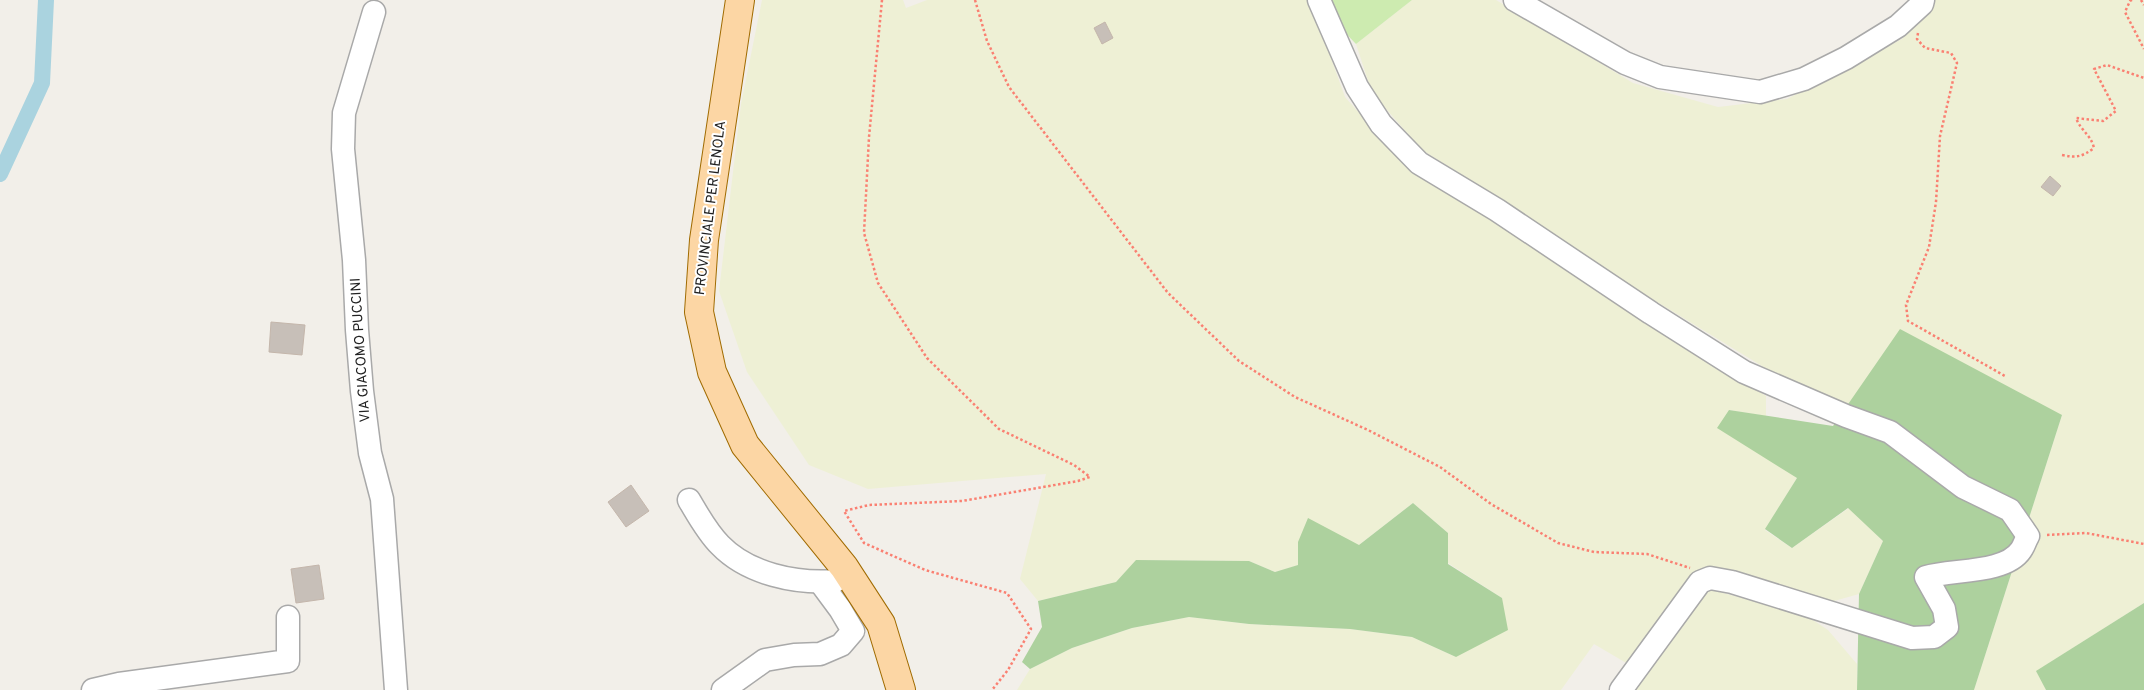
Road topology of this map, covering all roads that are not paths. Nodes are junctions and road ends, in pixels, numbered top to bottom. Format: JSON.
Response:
{"nodes":[{"id":1,"x":740,"y":0,"type":"edge"},
{"id":2,"x":1319,"y":0,"type":"edge"},
{"id":3,"x":1515,"y":0,"type":"edge"},
{"id":4,"x":1923,"y":2,"type":"edge"},
{"id":5,"x":374,"y":12,"type":"dead end"},
{"id":6,"x":689,"y":500,"type":"dead end"},
{"id":7,"x":844,"y":567,"type":"junction"},
{"id":8,"x":820,"y":582,"type":"junction"},
{"id":9,"x":288,"y":617,"type":"dead end"},
{"id":10,"x":93,"y":690,"type":"edge"},
{"id":11,"x":396,"y":690,"type":"edge"},
{"id":12,"x":723,"y":690,"type":"edge"},
{"id":13,"x":901,"y":690,"type":"edge"},
{"id":14,"x":1621,"y":690,"type":"edge"}],
"edges":[{"from":1,"to":7,"type":"main road","name":"PROVINCIALE PER LENOLA"},
{"from":2,"to":14,"type":"street"},
{"from":3,"to":4,"type":"street"},
{"from":5,"to":11,"type":"street","name":"VIA GIACOMO PUCCINI"},
{"from":6,"to":8,"type":"street"},
{"from":7,"to":8,"type":"street"},
{"from":7,"to":13,"type":"main road","name":"PROVINCIALE PER LENOLA"},
{"from":8,"to":12,"type":"street"},
{"from":9,"to":10,"type":"street"}]}
